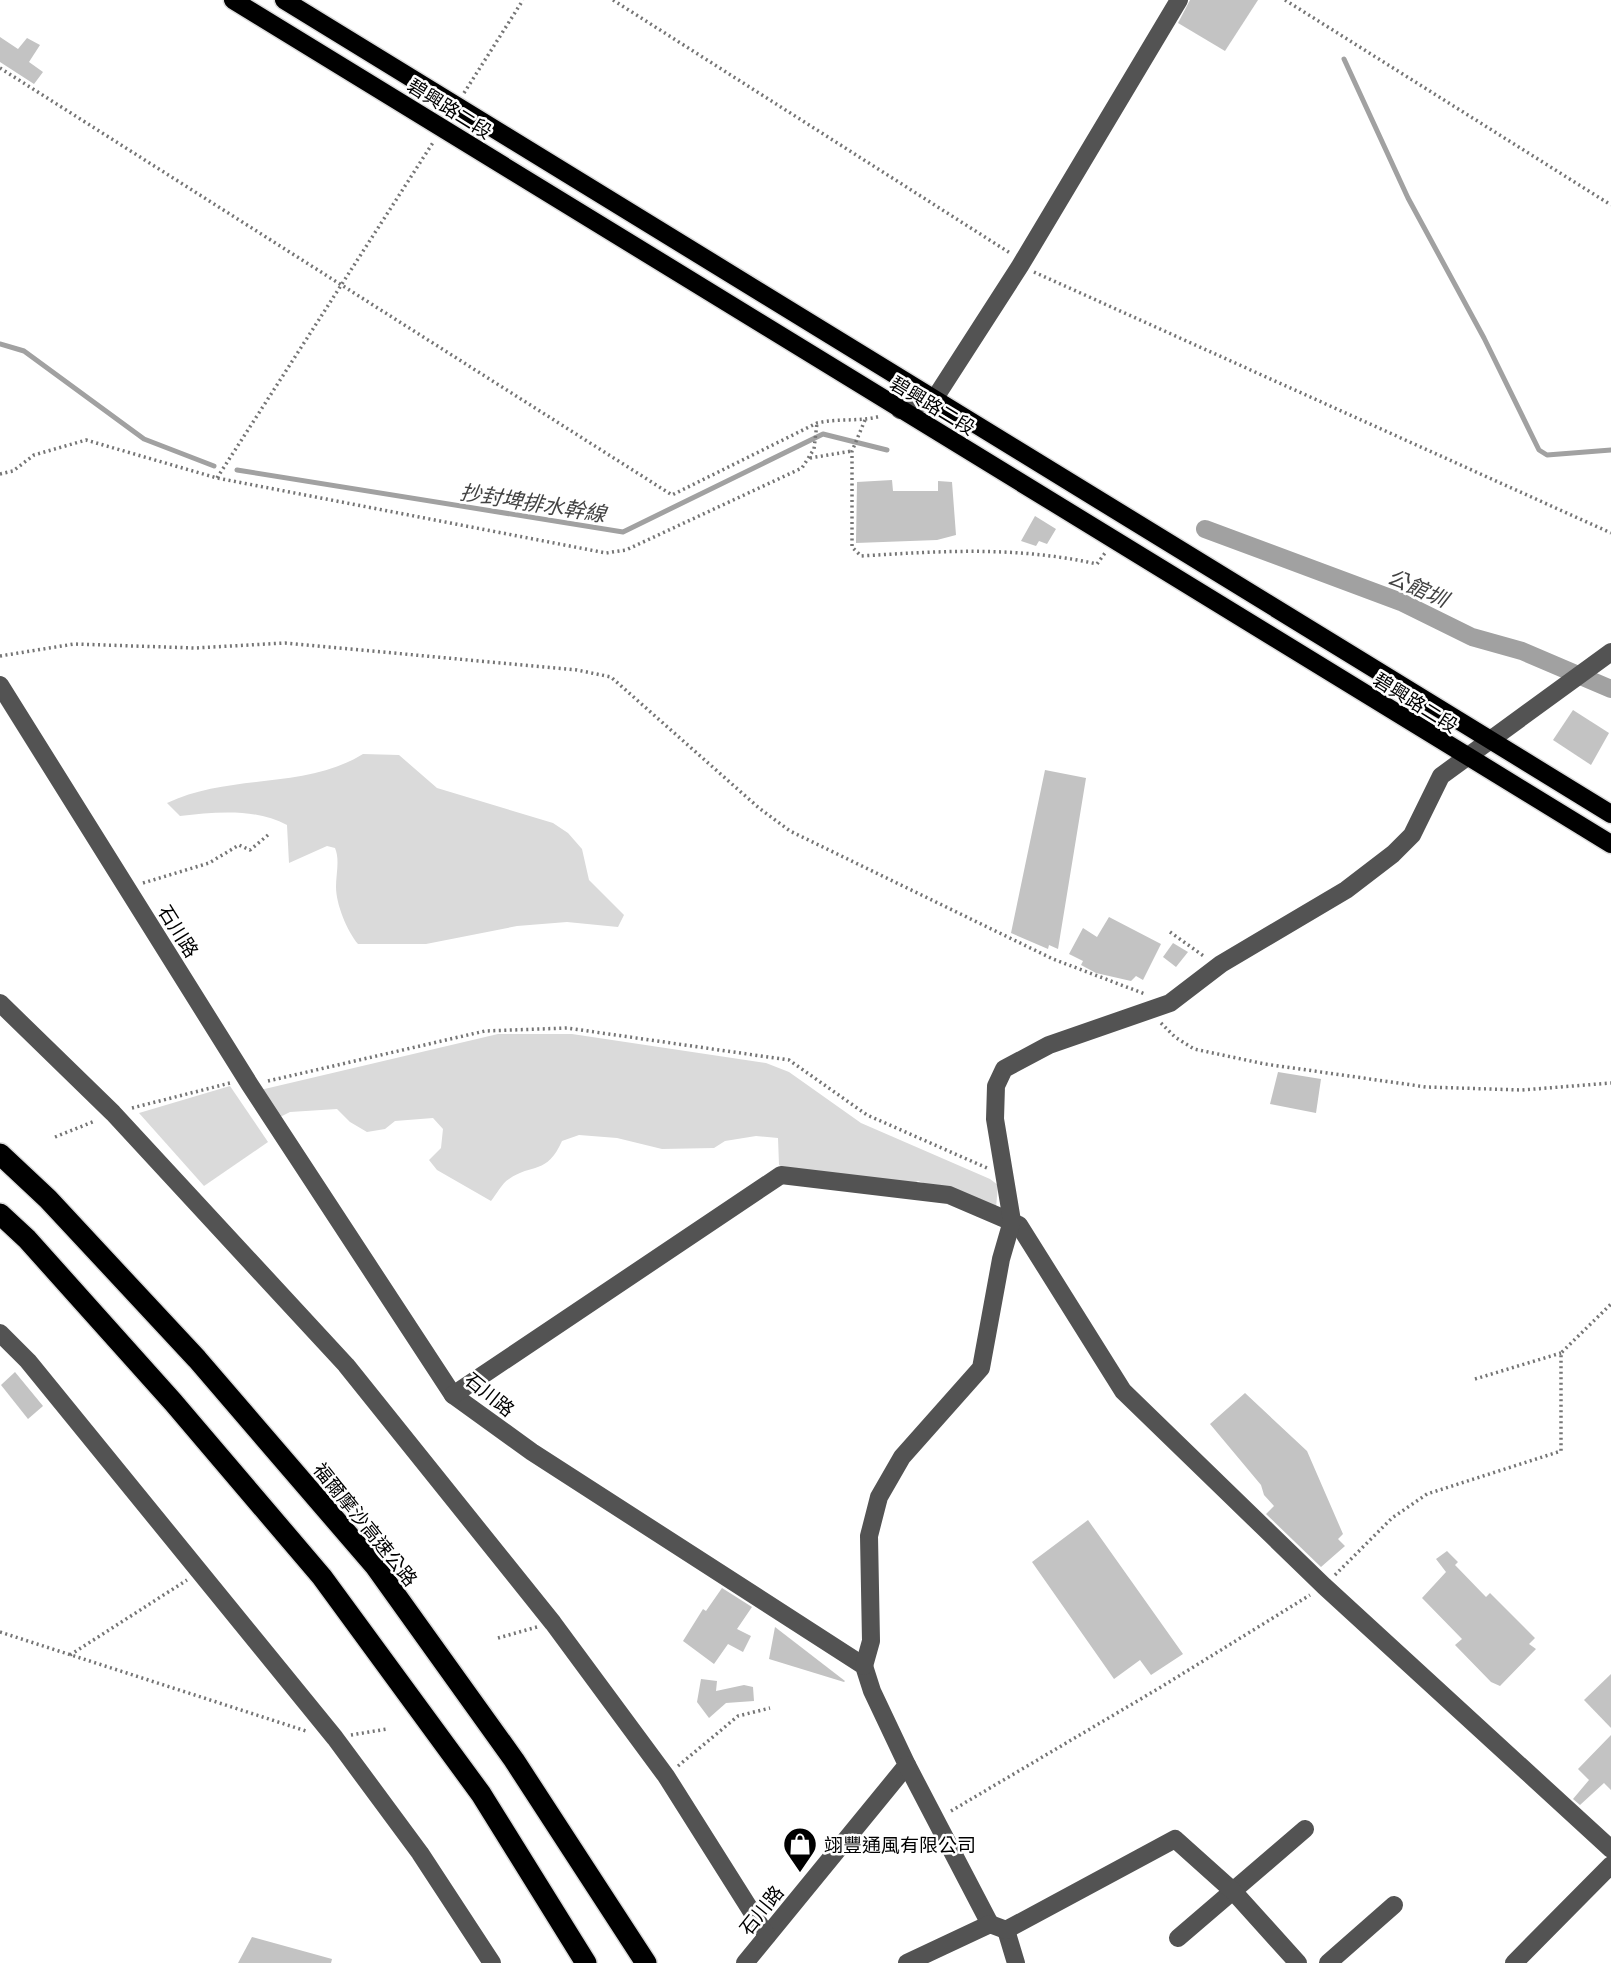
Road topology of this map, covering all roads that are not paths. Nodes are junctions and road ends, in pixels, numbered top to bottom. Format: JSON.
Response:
{"nodes":[{"id":1,"x":233,"y":0,"type":"edge"},
{"id":2,"x":284,"y":0,"type":"edge"},
{"id":3,"x":1179,"y":0,"type":"edge"},
{"id":4,"x":935,"y":398,"type":"junction"},
{"id":5,"x":900,"y":410,"type":"junction"},
{"id":6,"x":1611,"y":652,"type":"edge"},
{"id":7,"x":0,"y":685,"type":"edge"},
{"id":8,"x":1491,"y":741,"type":"junction"},
{"id":9,"x":1467,"y":758,"type":"junction"},
{"id":10,"x":1611,"y":814,"type":"edge"},
{"id":11,"x":1611,"y":844,"type":"edge"},
{"id":12,"x":0,"y":1003,"type":"edge"},
{"id":13,"x":0,"y":1154,"type":"edge"},
{"id":14,"x":0,"y":1214,"type":"edge"},
{"id":15,"x":1012,"y":1221,"type":"junction"},
{"id":16,"x":0,"y":1333,"type":"edge"},
{"id":17,"x":453,"y":1395,"type":"junction"},
{"id":18,"x":864,"y":1666,"type":"junction"},
{"id":19,"x":907,"y":1765,"type":"junction"},
{"id":20,"x":1305,"y":1829,"type":"dead end"},
{"id":21,"x":1611,"y":1849,"type":"edge"},
{"id":22,"x":1611,"y":1865,"type":"edge"},
{"id":23,"x":1233,"y":1891,"type":"junction"},
{"id":24,"x":1394,"y":1905,"type":"dead end"},
{"id":25,"x":998,"y":1927,"type":"junction"},
{"id":26,"x":767,"y":1936,"type":"junction"},
{"id":27,"x":1178,"y":1938,"type":"dead end"},
{"id":28,"x":926,"y":1959,"type":"edge"},
{"id":29,"x":492,"y":1963,"type":"edge"},
{"id":30,"x":586,"y":1963,"type":"edge"},
{"id":31,"x":646,"y":1963,"type":"edge"},
{"id":32,"x":745,"y":1963,"type":"edge"},
{"id":33,"x":907,"y":1963,"type":"edge"},
{"id":34,"x":1016,"y":1963,"type":"edge"},
{"id":35,"x":1298,"y":1963,"type":"edge"},
{"id":36,"x":1328,"y":1963,"type":"edge"},
{"id":37,"x":1514,"y":1963,"type":"edge"}],
"edges":[{"from":1,"to":5,"type":"main road","name":"碧興路二段"},
{"from":2,"to":4,"type":"main road","name":"碧興路二段"},
{"from":3,"to":4,"type":"street"},
{"from":4,"to":5,"type":"street"},
{"from":4,"to":8,"type":"main road","name":"碧興路二段"},
{"from":5,"to":9,"type":"main road","name":"碧興路二段"},
{"from":6,"to":8,"type":"street"},
{"from":7,"to":17,"type":"street","name":"石川路"},
{"from":8,"to":9,"type":"street"},
{"from":8,"to":10,"type":"main road","name":"碧興路二段"},
{"from":9,"to":11,"type":"main road","name":"碧興路二段"},
{"from":9,"to":15,"type":"street"},
{"from":12,"to":26,"type":"street"},
{"from":13,"to":31,"type":"highway","name":"福爾摩沙高速公路"},
{"from":14,"to":30,"type":"highway"},
{"from":15,"to":17,"type":"street"},
{"from":15,"to":18,"type":"street"},
{"from":15,"to":21,"type":"street"},
{"from":16,"to":29,"type":"street"},
{"from":17,"to":18,"type":"street","name":"石川路"},
{"from":18,"to":19,"type":"street"},
{"from":19,"to":25,"type":"street"},
{"from":19,"to":26,"type":"street","name":"石川路"},
{"from":20,"to":23,"type":"street"},
{"from":22,"to":37,"type":"street"},
{"from":23,"to":25,"type":"street"},
{"from":23,"to":27,"type":"street"},
{"from":23,"to":35,"type":"street"},
{"from":24,"to":36,"type":"street"},
{"from":25,"to":28,"type":"street"},
{"from":25,"to":34,"type":"street"},
{"from":26,"to":32,"type":"street","name":"石川路"},
{"from":28,"to":33,"type":"street"}]}
